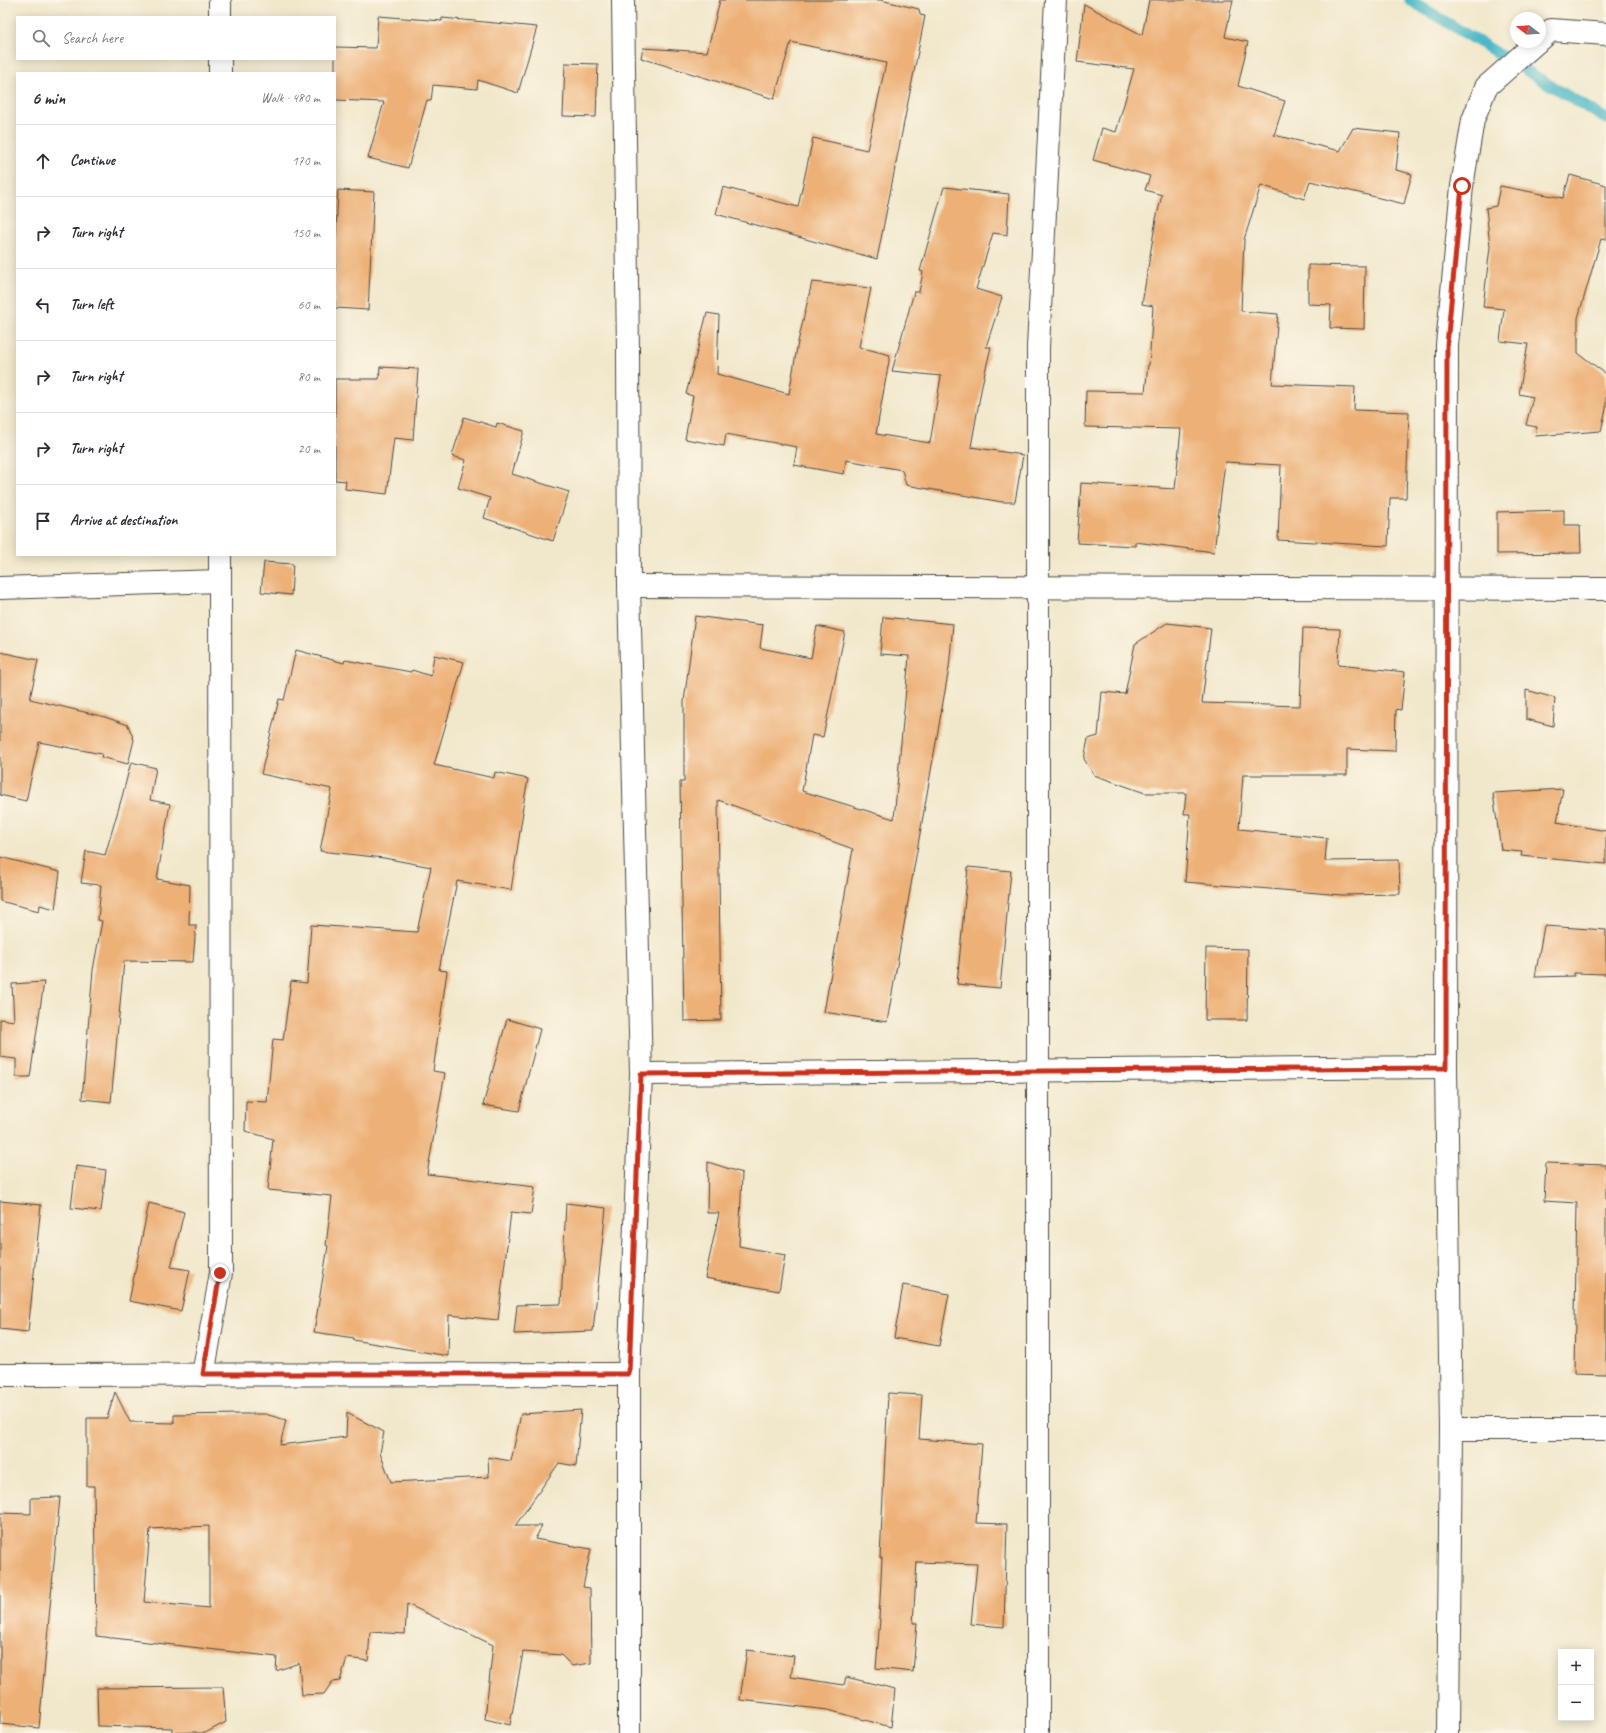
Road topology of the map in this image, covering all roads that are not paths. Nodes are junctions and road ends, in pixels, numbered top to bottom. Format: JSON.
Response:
{"nodes":[{"id":1,"x":220,"y":0,"type":"edge"},
{"id":2,"x":623,"y":0,"type":"edge"},
{"id":3,"x":1056,"y":0,"type":"edge"},
{"id":4,"x":220,"y":16,"type":"edge"},
{"id":5,"x":1606,"y":34,"type":"edge"},
{"id":6,"x":1546,"y":35,"type":"edge"},
{"id":7,"x":1530,"y":48,"type":"edge"},
{"id":8,"x":220,"y":60,"type":"edge"},
{"id":9,"x":220,"y":72,"type":"edge"},
{"id":10,"x":220,"y":556,"type":"edge"},
{"id":11,"x":220,"y":581,"type":"junction"},
{"id":12,"x":629,"y":586,"type":"junction"},
{"id":13,"x":1038,"y":587,"type":"junction"},
{"id":14,"x":0,"y":588,"type":"edge"},
{"id":15,"x":1447,"y":589,"type":"junction"},
{"id":16,"x":1606,"y":589,"type":"edge"},
{"id":17,"x":1446,"y":1068,"type":"junction"},
{"id":18,"x":1039,"y":1071,"type":"junction"},
{"id":19,"x":641,"y":1074,"type":"junction"},
{"id":20,"x":203,"y":1374,"type":"junction"},
{"id":21,"x":629,"y":1374,"type":"junction"},
{"id":22,"x":0,"y":1375,"type":"edge"},
{"id":23,"x":1450,"y":1429,"type":"junction"},
{"id":24,"x":1606,"y":1429,"type":"edge"},
{"id":25,"x":629,"y":1733,"type":"edge"},
{"id":26,"x":1038,"y":1733,"type":"edge"},
{"id":27,"x":1448,"y":1733,"type":"edge"}],
"edges":[{"from":1,"to":4,"type":"street"},
{"from":2,"to":12,"type":"street"},
{"from":3,"to":13,"type":"street"},
{"from":5,"to":6,"type":"street"},
{"from":7,"to":15,"type":"street"},
{"from":8,"to":9,"type":"street"},
{"from":10,"to":11,"type":"street"},
{"from":11,"to":14,"type":"street"},
{"from":11,"to":20,"type":"street"},
{"from":12,"to":13,"type":"street"},
{"from":12,"to":19,"type":"street"},
{"from":13,"to":15,"type":"street"},
{"from":13,"to":18,"type":"street"},
{"from":15,"to":16,"type":"street"},
{"from":15,"to":17,"type":"street"},
{"from":17,"to":18,"type":"street"},
{"from":17,"to":23,"type":"street"},
{"from":18,"to":19,"type":"street"},
{"from":18,"to":26,"type":"street"},
{"from":19,"to":21,"type":"street"},
{"from":20,"to":21,"type":"street"},
{"from":20,"to":22,"type":"street"},
{"from":21,"to":25,"type":"street"},
{"from":23,"to":24,"type":"street"},
{"from":23,"to":27,"type":"street"}]}
